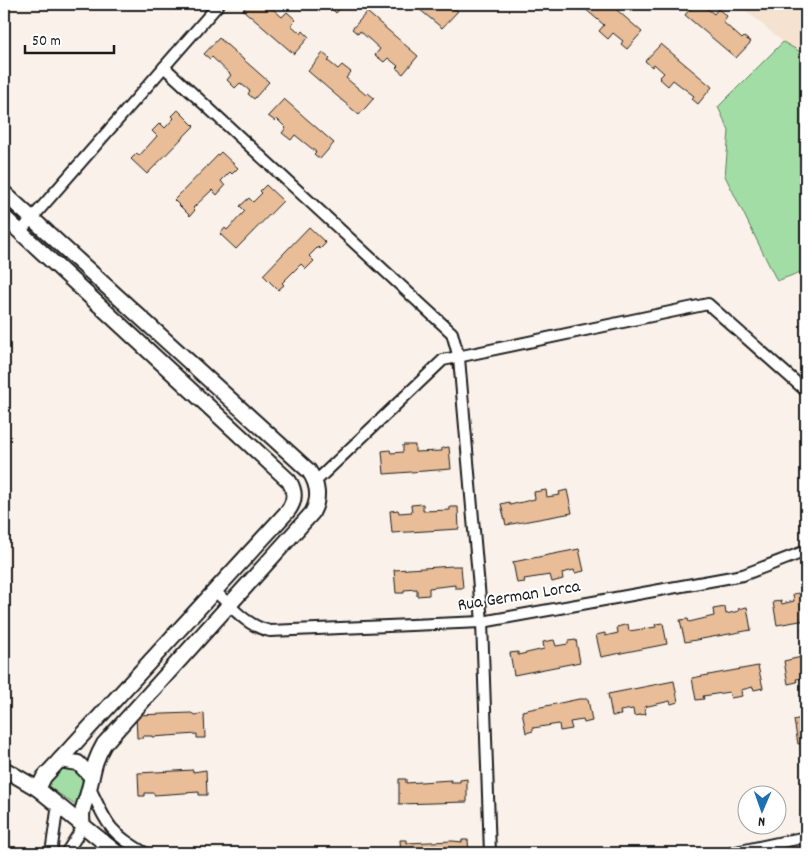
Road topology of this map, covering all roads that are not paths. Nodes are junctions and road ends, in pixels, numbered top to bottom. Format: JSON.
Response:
{"nodes":[{"id":1,"x":219,"y":4,"type":"edge"},
{"id":2,"x":164,"y":67,"type":"junction"},
{"id":3,"x":4,"y":193,"type":"edge"},
{"id":4,"x":4,"y":217,"type":"edge"},
{"id":5,"x":32,"y":218,"type":"junction"},
{"id":6,"x":20,"y":232,"type":"junction"},
{"id":7,"x":109,"y":288,"type":"junction"},
{"id":8,"x":97,"y":302,"type":"junction"},
{"id":9,"x":459,"y":358,"type":"junction"},
{"id":10,"x":806,"y":391,"type":"edge"},
{"id":11,"x":315,"y":482,"type":"junction"},
{"id":12,"x":806,"y":551,"type":"edge"},
{"id":13,"x":215,"y":591,"type":"junction"},
{"id":14,"x":230,"y":604,"type":"junction"},
{"id":15,"x":482,"y":622,"type":"junction"},
{"id":16,"x":60,"y":760,"type":"junction"},
{"id":17,"x":4,"y":769,"type":"edge"},
{"id":18,"x":90,"y":782,"type":"junction"},
{"id":19,"x":38,"y":789,"type":"junction"},
{"id":20,"x":58,"y":804,"type":"junction"},
{"id":21,"x":83,"y":827,"type":"junction"},
{"id":22,"x":806,"y":837,"type":"edge"},
{"id":23,"x":51,"y":853,"type":"edge"},
{"id":24,"x":66,"y":853,"type":"edge"},
{"id":25,"x":117,"y":853,"type":"edge"},
{"id":26,"x":145,"y":853,"type":"edge"},
{"id":27,"x":490,"y":853,"type":"edge"},
{"id":28,"x":731,"y":853,"type":"edge"}],
"edges":[{"from":1,"to":2,"type":"street"},
{"from":2,"to":5,"type":"street"},
{"from":2,"to":9,"type":"street"},
{"from":3,"to":5,"type":"street"},
{"from":4,"to":6,"type":"street"},
{"from":5,"to":6,"type":"street"},
{"from":5,"to":7,"type":"street"},
{"from":6,"to":8,"type":"street"},
{"from":7,"to":8,"type":"street"},
{"from":7,"to":11,"type":"street"},
{"from":8,"to":13,"type":"street"},
{"from":9,"to":10,"type":"street"},
{"from":9,"to":11,"type":"street"},
{"from":9,"to":15,"type":"street"},
{"from":11,"to":14,"type":"street"},
{"from":12,"to":15,"type":"street","name":"Rua German Lorca"},
{"from":13,"to":14,"type":"street","name":"Rua German Lorca"},
{"from":13,"to":16,"type":"street"},
{"from":14,"to":15,"type":"street","name":"Rua German Lorca"},
{"from":14,"to":18,"type":"street"},
{"from":15,"to":27,"type":"street"},
{"from":16,"to":18,"type":"street"},
{"from":16,"to":19,"type":"street"},
{"from":17,"to":19,"type":"street"},
{"from":18,"to":21,"type":"street"},
{"from":18,"to":26,"type":"street"},
{"from":19,"to":20,"type":"street"},
{"from":20,"to":21,"type":"street"},
{"from":20,"to":23,"type":"street"},
{"from":21,"to":24,"type":"street"},
{"from":21,"to":25,"type":"street"},
{"from":22,"to":28,"type":"street"}]}
